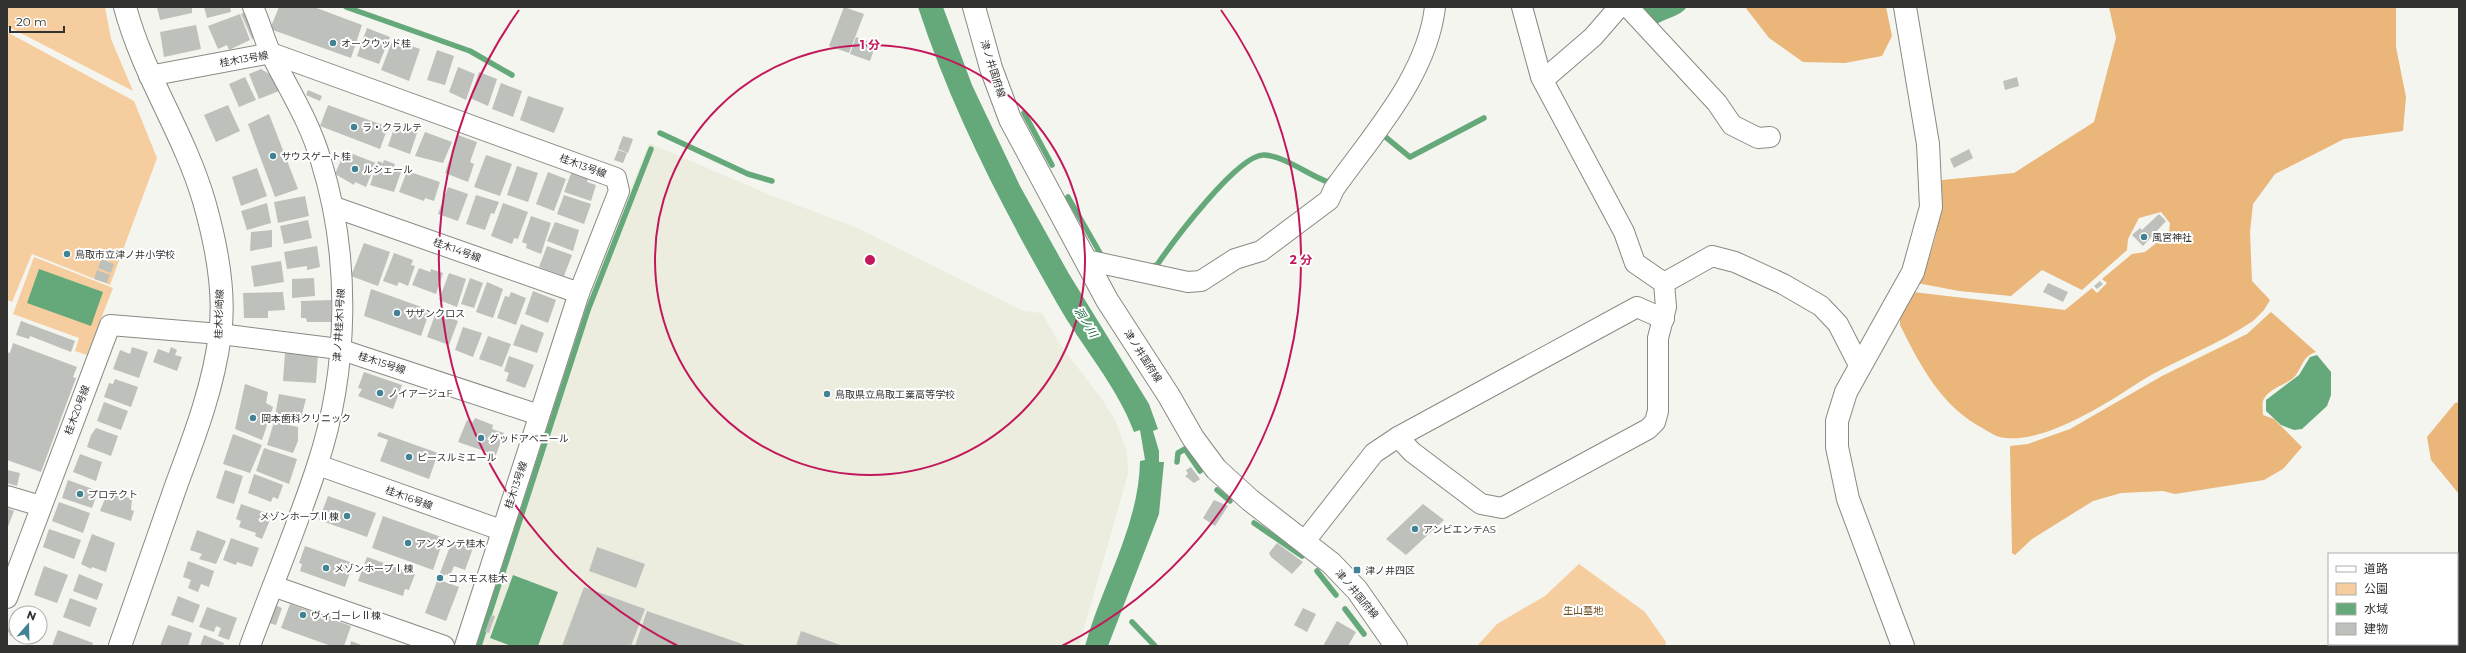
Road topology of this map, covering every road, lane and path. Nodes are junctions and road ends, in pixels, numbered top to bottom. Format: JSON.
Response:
{"nodes":[{"id":1,"x":125,"y":7,"type":"edge"},
{"id":2,"x":254,"y":7,"type":"edge"},
{"id":3,"x":974,"y":7,"type":"edge"},
{"id":4,"x":1435,"y":7,"type":"edge"},
{"id":5,"x":1522,"y":7,"type":"edge"},
{"id":6,"x":1618,"y":7,"type":"edge"},
{"id":7,"x":1628,"y":7,"type":"edge"},
{"id":8,"x":1905,"y":7,"type":"edge"},
{"id":9,"x":271,"y":53,"type":"junction"},
{"id":10,"x":149,"y":76,"type":"junction"},
{"id":11,"x":1543,"y":80,"type":"junction"},
{"id":12,"x":1770,"y":137,"type":"dead end"},
{"id":13,"x":334,"y":207,"type":"junction"},
{"id":14,"x":1086,"y":260,"type":"junction"},
{"id":15,"x":1664,"y":283,"type":"junction"},
{"id":16,"x":579,"y":294,"type":"junction"},
{"id":17,"x":1664,"y":319,"type":"junction"},
{"id":18,"x":220,"y":334,"type":"junction"},
{"id":19,"x":339,"y":349,"type":"junction"},
{"id":20,"x":1860,"y":367,"type":"junction"},
{"id":21,"x":539,"y":415,"type":"junction"},
{"id":22,"x":1398,"y":437,"type":"junction"},
{"id":23,"x":318,"y":465,"type":"junction"},
{"id":24,"x":7,"y":496,"type":"edge"},
{"id":25,"x":40,"y":506,"type":"junction"},
{"id":26,"x":501,"y":530,"type":"junction"},
{"id":27,"x":1305,"y":541,"type":"junction"},
{"id":28,"x":273,"y":586,"type":"junction"},
{"id":29,"x":7,"y":598,"type":"edge"},
{"id":30,"x":120,"y":646,"type":"edge"},
{"id":31,"x":250,"y":646,"type":"edge"},
{"id":32,"x":444,"y":646,"type":"edge"},
{"id":33,"x":465,"y":646,"type":"edge"},
{"id":34,"x":1396,"y":646,"type":"edge"},
{"id":35,"x":1903,"y":646,"type":"edge"}],
"edges":[{"from":1,"to":10,"type":"street","name":"桂木杉崎線"},
{"from":2,"to":9,"type":"street","name":"津ノ井桂木1号線"},
{"from":3,"to":14,"type":"street","name":"津ノ井国府線"},
{"from":4,"to":14,"type":"street"},
{"from":5,"to":11,"type":"street"},
{"from":6,"to":11,"type":"street"},
{"from":7,"to":12,"type":"street"},
{"from":8,"to":20,"type":"street"},
{"from":9,"to":10,"type":"street","name":"桂木13号線"},
{"from":9,"to":13,"type":"street","name":"津ノ井桂木1号線"},
{"from":9,"to":16,"type":"street","name":"桂木13号線"},
{"from":10,"to":18,"type":"street","name":"桂木杉崎線"},
{"from":11,"to":15,"type":"street"},
{"from":13,"to":16,"type":"street","name":"桂木14号線"},
{"from":13,"to":19,"type":"street","name":"津ノ井桂木1号線"},
{"from":14,"to":27,"type":"street","name":"津ノ井国府線"},
{"from":15,"to":17,"type":"street"},
{"from":15,"to":20,"type":"street"},
{"from":16,"to":21,"type":"street","name":"桂木13号線"},
{"from":17,"to":22,"type":"street"},
{"from":17,"to":22,"type":"street"},
{"from":18,"to":19,"type":"street","name":"桂木15号線"},
{"from":18,"to":25,"type":"street","name":"桂木20号線"},
{"from":18,"to":30,"type":"street","name":"桂木杉崎線"},
{"from":19,"to":21,"type":"street","name":"桂木15号線"},
{"from":19,"to":23,"type":"street","name":"津ノ井桂木1号線"},
{"from":20,"to":35,"type":"street"},
{"from":21,"to":26,"type":"street","name":"桂木13号線"},
{"from":22,"to":27,"type":"street"},
{"from":23,"to":26,"type":"street","name":"桂木16号線"},
{"from":23,"to":28,"type":"street","name":"津ノ井桂木1号線"},
{"from":24,"to":25,"type":"street"},
{"from":25,"to":29,"type":"street","name":"桂木20号線"},
{"from":26,"to":33,"type":"street","name":"桂木13号線"},
{"from":27,"to":34,"type":"street","name":"津ノ井国府線"},
{"from":28,"to":31,"type":"street","name":"津ノ井桂木1号線"},
{"from":28,"to":32,"type":"street"}]}
